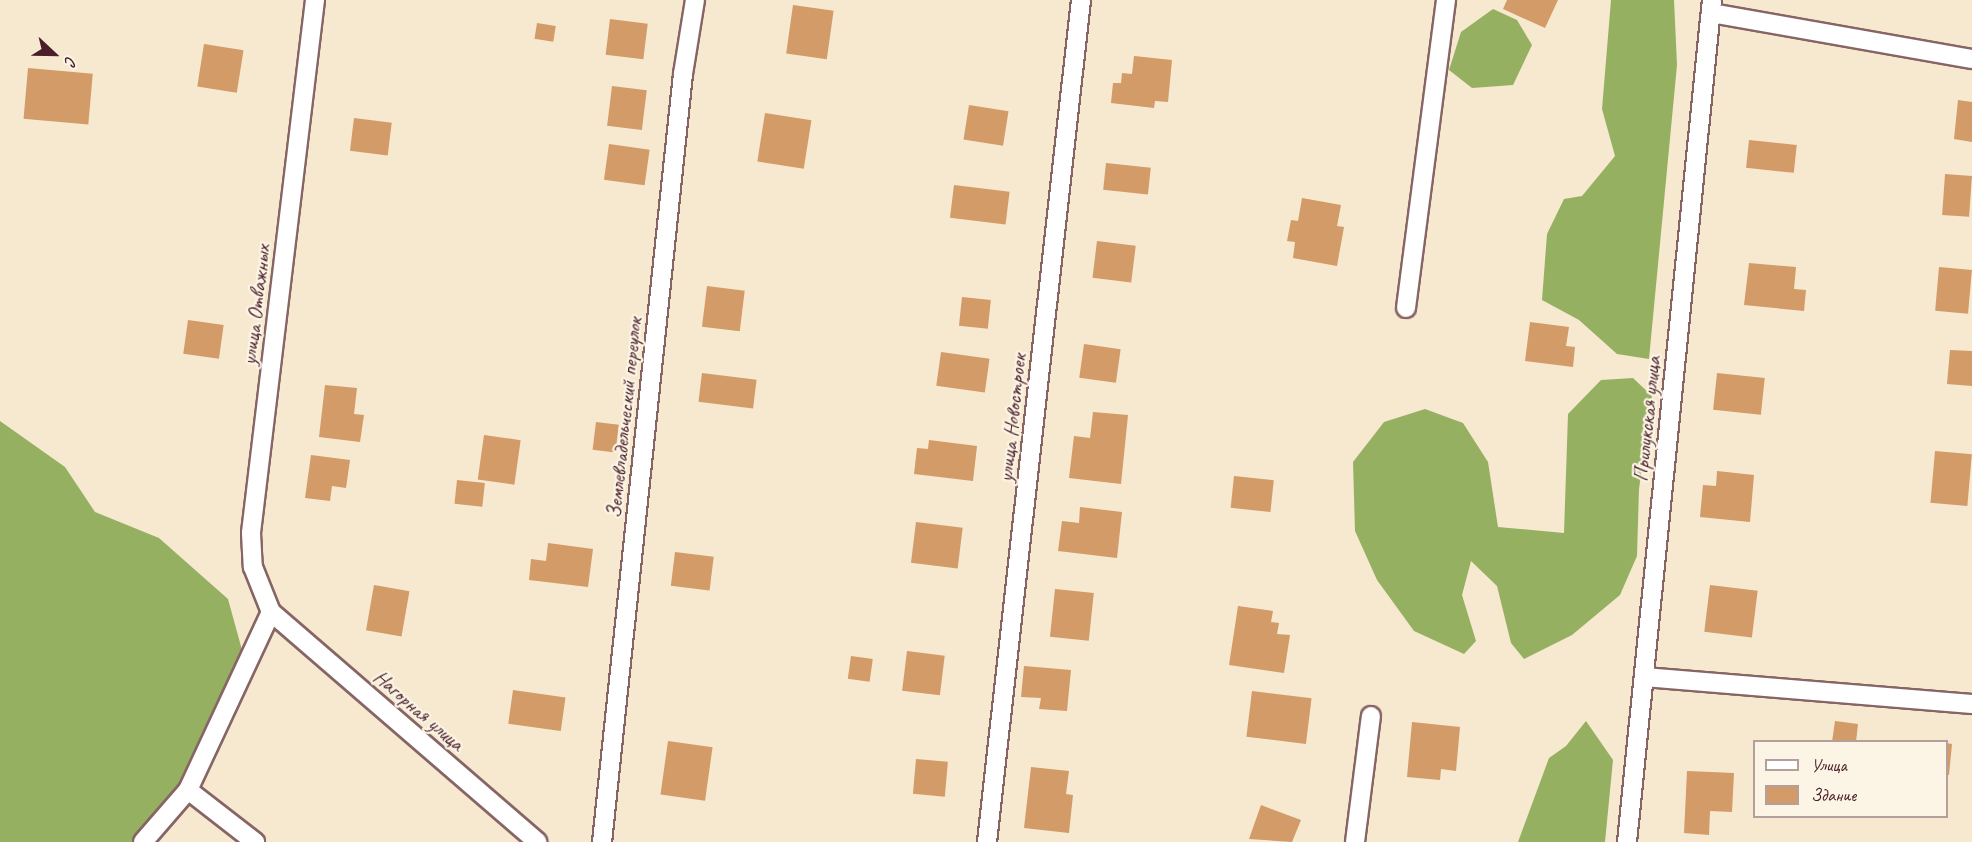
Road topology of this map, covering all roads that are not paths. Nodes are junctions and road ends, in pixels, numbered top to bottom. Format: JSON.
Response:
{"nodes":[{"id":1,"x":315,"y":0,"type":"edge"},
{"id":2,"x":695,"y":0,"type":"edge"},
{"id":3,"x":1081,"y":0,"type":"edge"},
{"id":4,"x":1446,"y":0,"type":"edge"},
{"id":5,"x":1712,"y":7,"type":"edge"},
{"id":6,"x":1972,"y":59,"type":"edge"},
{"id":7,"x":1406,"y":308,"type":"dead end"},
{"id":8,"x":271,"y":612,"type":"junction"},
{"id":9,"x":1644,"y":677,"type":"junction"},
{"id":10,"x":1972,"y":704,"type":"edge"},
{"id":11,"x":1371,"y":716,"type":"dead end"},
{"id":12,"x":188,"y":790,"type":"junction"},
{"id":13,"x":143,"y":842,"type":"edge"},
{"id":14,"x":255,"y":842,"type":"edge"},
{"id":15,"x":537,"y":842,"type":"edge"},
{"id":16,"x":602,"y":842,"type":"edge"},
{"id":17,"x":987,"y":842,"type":"edge"},
{"id":18,"x":1355,"y":842,"type":"edge"},
{"id":19,"x":1627,"y":842,"type":"edge"}],
"edges":[{"from":1,"to":8,"type":"street","name":"улица Отважных"},
{"from":2,"to":16,"type":"street","name":"Землевладельческий переулок"},
{"from":3,"to":17,"type":"street","name":"улица Новостроек"},
{"from":4,"to":7,"type":"street"},
{"from":5,"to":6,"type":"street"},
{"from":5,"to":9,"type":"street","name":"Прилукская улица"},
{"from":8,"to":12,"type":"street"},
{"from":8,"to":15,"type":"street","name":"Нагорная улица"},
{"from":9,"to":10,"type":"street"},
{"from":9,"to":19,"type":"street","name":"Прилукская улица"},
{"from":11,"to":18,"type":"street"},
{"from":12,"to":13,"type":"street"},
{"from":12,"to":14,"type":"street"}]}
